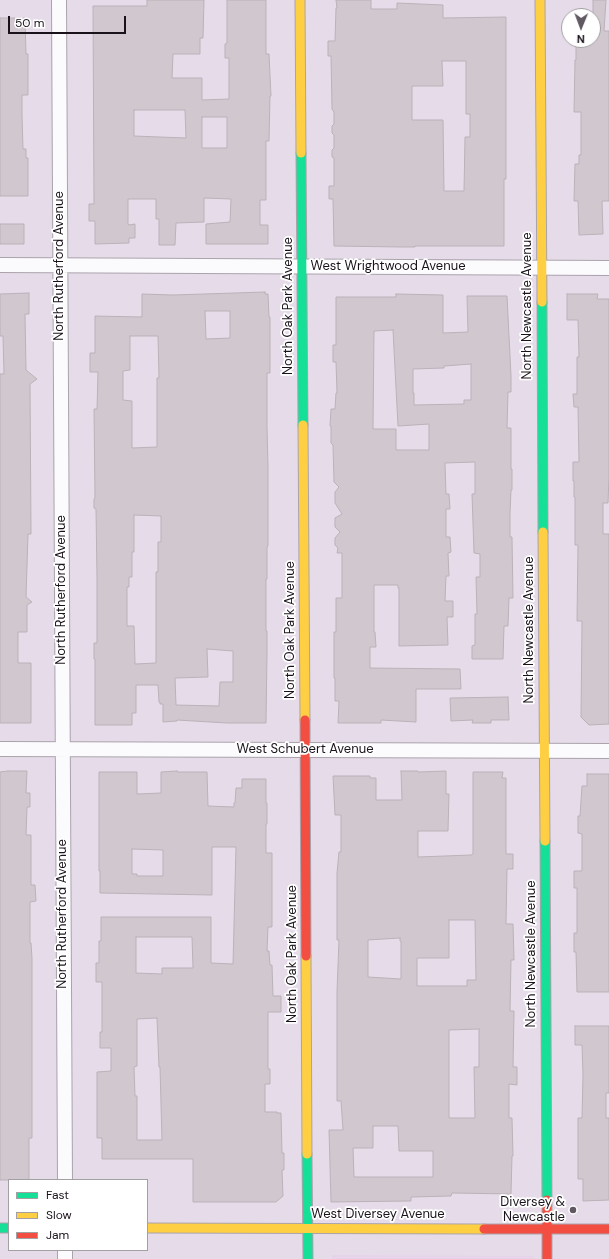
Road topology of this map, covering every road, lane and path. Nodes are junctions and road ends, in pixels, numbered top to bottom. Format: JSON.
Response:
{"nodes":[{"id":1,"x":59,"y":0,"type":"edge"},
{"id":2,"x":300,"y":0,"type":"edge"},
{"id":3,"x":540,"y":0,"type":"edge"},
{"id":4,"x":0,"y":265,"type":"edge"},
{"id":5,"x":60,"y":265,"type":"junction"},
{"id":6,"x":302,"y":266,"type":"junction"},
{"id":7,"x":541,"y":268,"type":"junction"},
{"id":8,"x":609,"y":268,"type":"edge"},
{"id":9,"x":0,"y":749,"type":"edge"},
{"id":10,"x":62,"y":750,"type":"junction"},
{"id":11,"x":305,"y":750,"type":"junction"},
{"id":12,"x":544,"y":751,"type":"junction"},
{"id":13,"x":609,"y":751,"type":"edge"},
{"id":14,"x":65,"y":1179,"type":"edge"},
{"id":15,"x":148,"y":1228,"type":"edge"},
{"id":16,"x":307,"y":1228,"type":"junction"},
{"id":17,"x":547,"y":1228,"type":"junction"},
{"id":18,"x":609,"y":1229,"type":"edge"},
{"id":19,"x":308,"y":1259,"type":"edge"},
{"id":20,"x":547,"y":1259,"type":"edge"}],
"edges":[{"from":1,"to":5,"type":"street","name":"North Rutherford Avenue"},
{"from":2,"to":6,"type":"street","name":"North Oak Park Avenue"},
{"from":3,"to":7,"type":"street","name":"North Newcastle Avenue"},
{"from":4,"to":5,"type":"street","name":"West Wrightwood Avenue"},
{"from":5,"to":6,"type":"street","name":"West Wrightwood Avenue"},
{"from":5,"to":10,"type":"street","name":"North Rutherford Avenue"},
{"from":6,"to":7,"type":"street","name":"West Wrightwood Avenue"},
{"from":6,"to":11,"type":"street","name":"North Oak Park Avenue"},
{"from":7,"to":8,"type":"street","name":"West Wrightwood Avenue"},
{"from":7,"to":12,"type":"street","name":"North Newcastle Avenue"},
{"from":9,"to":10,"type":"street","name":"West Schubert Avenue"},
{"from":10,"to":11,"type":"street","name":"West Schubert Avenue"},
{"from":10,"to":14,"type":"street","name":"North Rutherford Avenue"},
{"from":11,"to":12,"type":"street","name":"West Schubert Avenue"},
{"from":11,"to":16,"type":"street","name":"North Oak Park Avenue"},
{"from":12,"to":13,"type":"street","name":"West Schubert Avenue"},
{"from":12,"to":17,"type":"street","name":"North Newcastle Avenue"},
{"from":15,"to":16,"type":"street","name":"West Diversey Avenue"},
{"from":16,"to":17,"type":"street","name":"West Diversey Avenue"},
{"from":16,"to":19,"type":"street","name":"North Oak Park Avenue"},
{"from":17,"to":18,"type":"street","name":"West Diversey Avenue"},
{"from":17,"to":20,"type":"street","name":"North Newcastle Avenue"}]}
